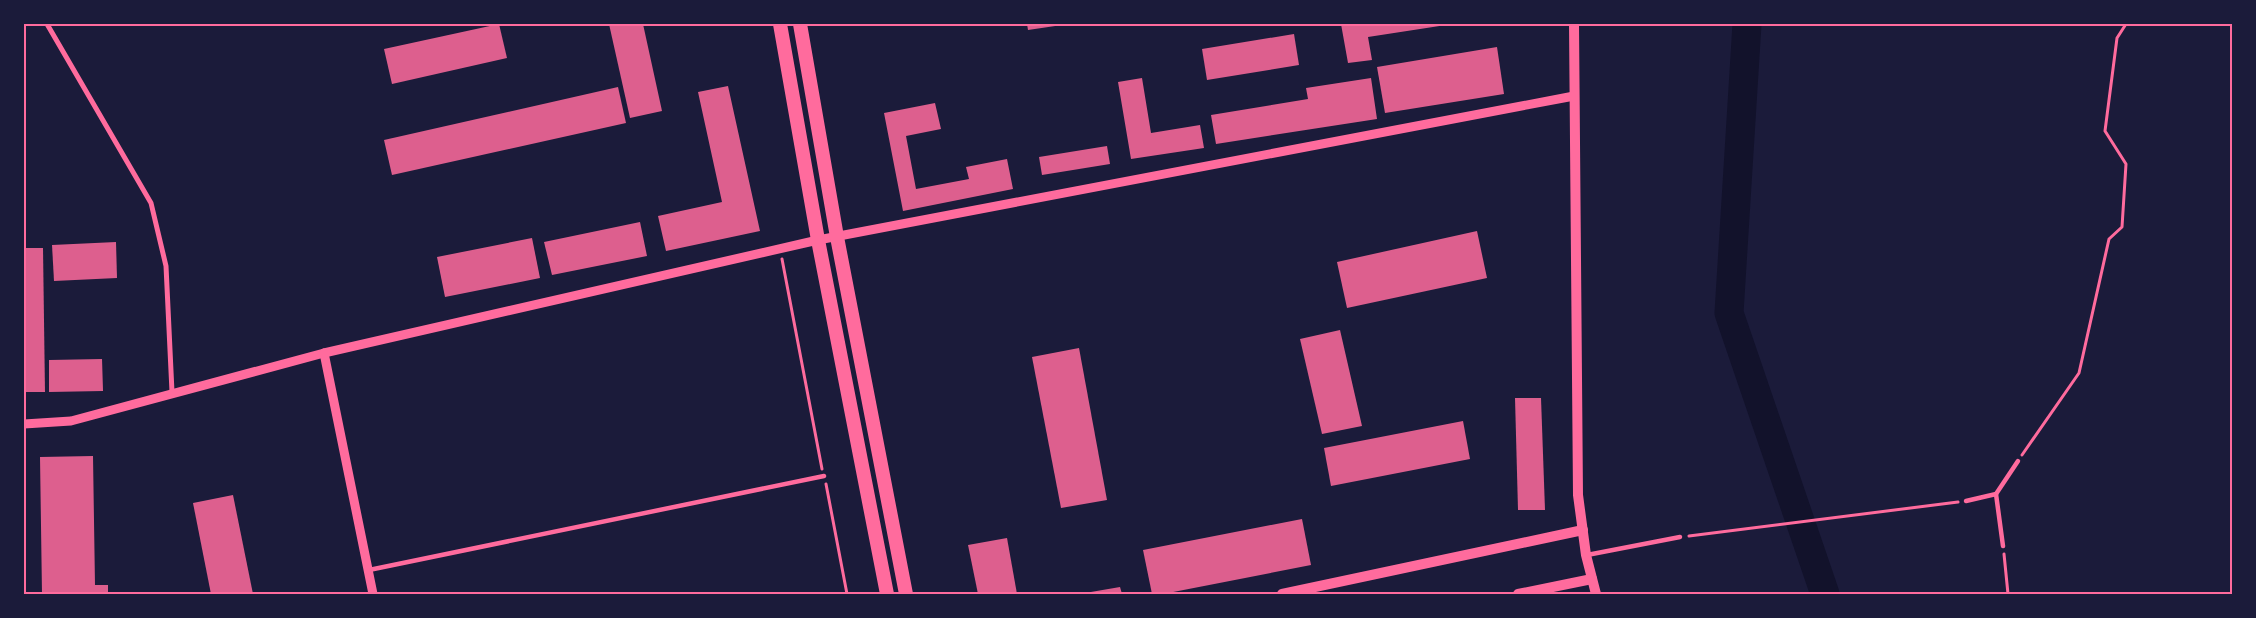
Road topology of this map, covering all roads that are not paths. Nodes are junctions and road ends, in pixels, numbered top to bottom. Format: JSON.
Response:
{"nodes":[{"id":1,"x":47,"y":24,"type":"edge"},
{"id":2,"x":780,"y":24,"type":"edge"},
{"id":3,"x":800,"y":24,"type":"edge"},
{"id":4,"x":1574,"y":24,"type":"edge"},
{"id":5,"x":1574,"y":96,"type":"junction"},
{"id":6,"x":837,"y":236,"type":"junction"},
{"id":7,"x":818,"y":240,"type":"junction"},
{"id":8,"x":324,"y":353,"type":"junction"},
{"id":9,"x":172,"y":392,"type":"junction"},
{"id":10,"x":24,"y":424,"type":"edge"},
{"id":11,"x":2018,"y":461,"type":"road end"},
{"id":12,"x":824,"y":476,"type":"road end"},
{"id":13,"x":1996,"y":494,"type":"junction"},
{"id":14,"x":1966,"y":501,"type":"road end"},
{"id":15,"x":1583,"y":530,"type":"junction"},
{"id":16,"x":1680,"y":538,"type":"road end"},
{"id":17,"x":2003,"y":546,"type":"road end"},
{"id":18,"x":1586,"y":555,"type":"junction"},
{"id":19,"x":368,"y":570,"type":"junction"},
{"id":20,"x":1592,"y":579,"type":"junction"},
{"id":21,"x":374,"y":594,"type":"edge"},
{"id":22,"x":887,"y":594,"type":"edge"},
{"id":23,"x":906,"y":594,"type":"edge"},
{"id":24,"x":1282,"y":594,"type":"edge"},
{"id":25,"x":1518,"y":594,"type":"edge"},
{"id":26,"x":1596,"y":594,"type":"edge"}],
"edges":[{"from":1,"to":9,"type":"street"},
{"from":2,"to":7,"type":"highway"},
{"from":3,"to":6,"type":"highway"},
{"from":4,"to":5,"type":"main road"},
{"from":5,"to":6,"type":"street"},
{"from":5,"to":15,"type":"main road"},
{"from":6,"to":7,"type":"street"},
{"from":6,"to":23,"type":"highway"},
{"from":7,"to":8,"type":"street"},
{"from":7,"to":22,"type":"highway"},
{"from":8,"to":9,"type":"street"},
{"from":8,"to":19,"type":"street"},
{"from":9,"to":10,"type":"street"},
{"from":11,"to":13,"type":"street"},
{"from":12,"to":19,"type":"street"},
{"from":13,"to":14,"type":"street"},
{"from":13,"to":17,"type":"street"},
{"from":15,"to":18,"type":"main road"},
{"from":15,"to":24,"type":"main road"},
{"from":16,"to":18,"type":"street"},
{"from":18,"to":20,"type":"main road"},
{"from":19,"to":21,"type":"street"},
{"from":20,"to":25,"type":"main road"},
{"from":20,"to":26,"type":"main road"}]}
